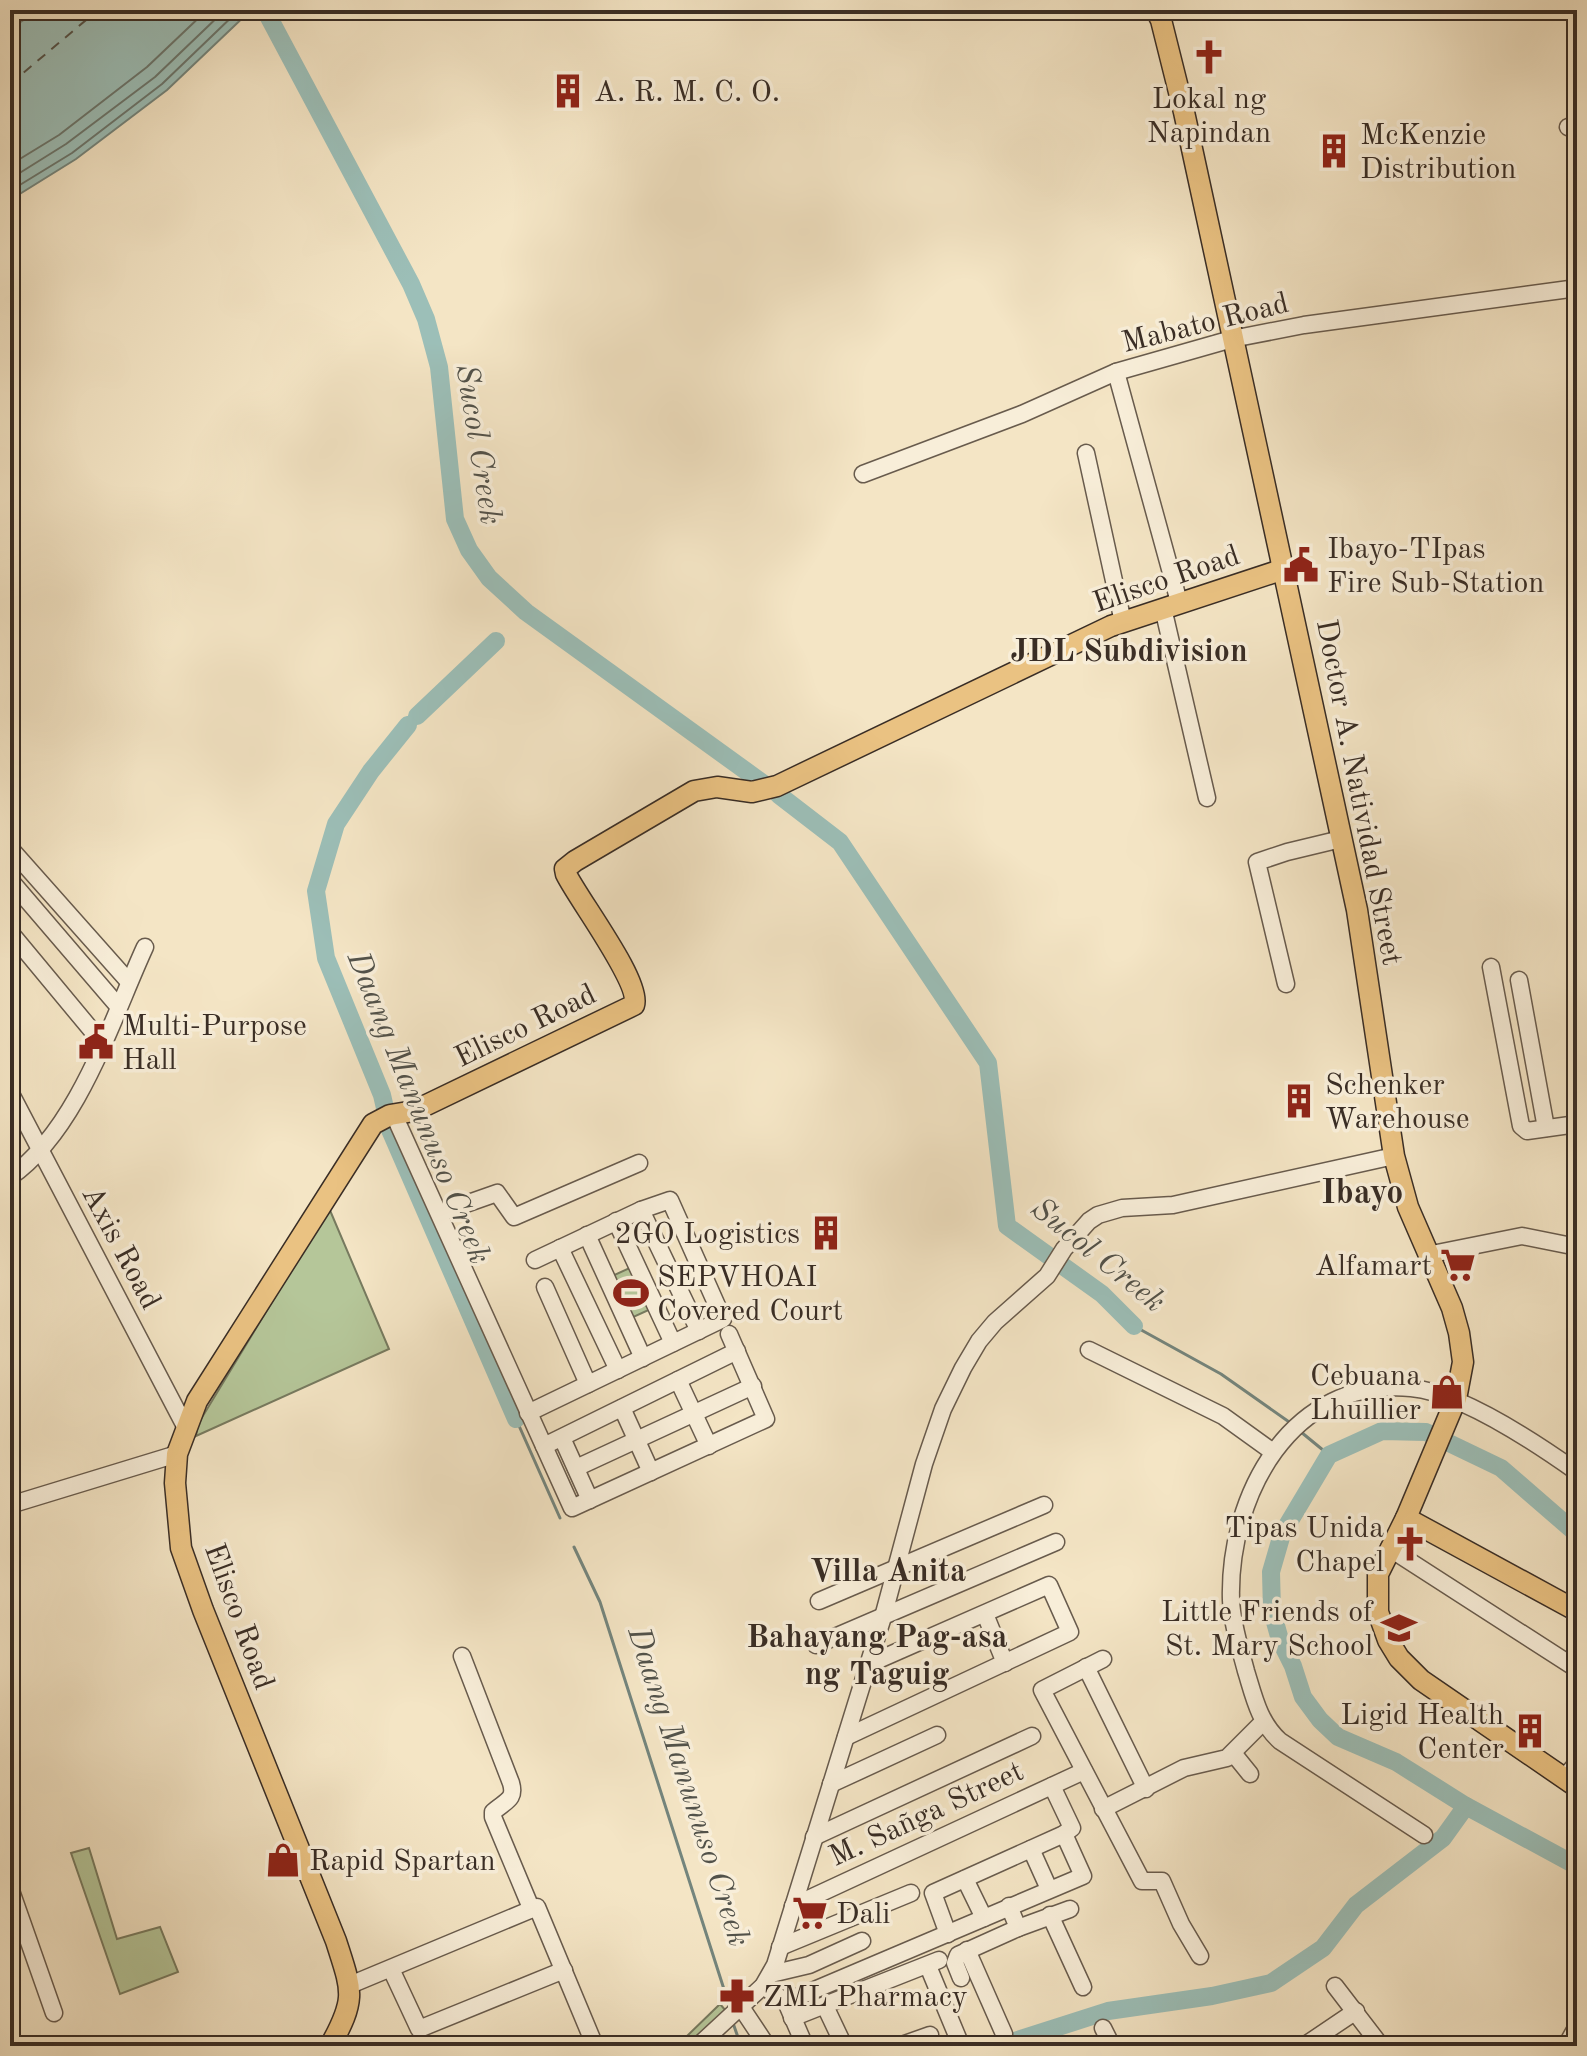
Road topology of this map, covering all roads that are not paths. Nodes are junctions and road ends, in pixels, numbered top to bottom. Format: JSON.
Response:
{"nodes":[{"id":1,"x":1159,"y":15,"type":"edge"},
{"id":2,"x":1577,"y":288,"type":"edge"},
{"id":3,"x":1232,"y":339,"type":"junction"},
{"id":4,"x":1116,"y":372,"type":"junction"},
{"id":5,"x":1086,"y":453,"type":"dead end"},
{"id":6,"x":863,"y":474,"type":"dead end"},
{"id":7,"x":1284,"y":569,"type":"junction"},
{"id":8,"x":1171,"y":605,"type":"junction"},
{"id":9,"x":1123,"y":622,"type":"junction"},
{"id":10,"x":1207,"y":798,"type":"dead end"},
{"id":11,"x":1341,"y":839,"type":"junction"},
{"id":12,"x":10,"y":848,"type":"edge"},
{"id":13,"x":10,"y":880,"type":"edge"},
{"id":14,"x":10,"y":932,"type":"edge"},
{"id":15,"x":145,"y":947,"type":"dead end"},
{"id":16,"x":1491,"y":967,"type":"dead end"},
{"id":17,"x":1519,"y":980,"type":"dead end"},
{"id":18,"x":129,"y":982,"type":"junction"},
{"id":19,"x":1286,"y":984,"type":"dead end"},
{"id":20,"x":118,"y":1006,"type":"junction"},
{"id":21,"x":1525,"y":1016,"type":"junction"},
{"id":22,"x":1501,"y":1020,"type":"junction"},
{"id":23,"x":103,"y":1044,"type":"junction"},
{"id":24,"x":10,"y":1092,"type":"edge"},
{"id":25,"x":388,"y":1116,"type":"junction"},
{"id":26,"x":1577,"y":1124,"type":"edge"},
{"id":27,"x":1546,"y":1128,"type":"junction"},
{"id":28,"x":42,"y":1151,"type":"junction"},
{"id":29,"x":1394,"y":1156,"type":"junction"},
{"id":30,"x":639,"y":1163,"type":"dead end"},
{"id":31,"x":10,"y":1177,"type":"edge"},
{"id":32,"x":641,"y":1210,"type":"junction"},
{"id":33,"x":440,"y":1213,"type":"junction"},
{"id":34,"x":616,"y":1221,"type":"junction"},
{"id":35,"x":587,"y":1235,"type":"junction"},
{"id":36,"x":1577,"y":1247,"type":"edge"},
{"id":37,"x":560,"y":1248,"type":"junction"},
{"id":38,"x":1427,"y":1255,"type":"junction"},
{"id":39,"x":535,"y":1260,"type":"dead end"},
{"id":40,"x":545,"y":1287,"type":"dead end"},
{"id":41,"x":726,"y":1327,"type":"junction"},
{"id":42,"x":699,"y":1331,"type":"junction"},
{"id":43,"x":673,"y":1343,"type":"junction"},
{"id":44,"x":1089,"y":1350,"type":"dead end"},
{"id":45,"x":737,"y":1351,"type":"junction"},
{"id":46,"x":643,"y":1358,"type":"junction"},
{"id":47,"x":618,"y":1370,"type":"junction"},
{"id":48,"x":678,"y":1380,"type":"junction"},
{"id":49,"x":588,"y":1384,"type":"junction"},
{"id":50,"x":753,"y":1386,"type":"junction"},
{"id":51,"x":1456,"y":1399,"type":"junction"},
{"id":52,"x":622,"y":1408,"type":"junction"},
{"id":53,"x":528,"y":1413,"type":"junction"},
{"id":54,"x":694,"y":1413,"type":"junction"},
{"id":55,"x":186,"y":1428,"type":"junction"},
{"id":56,"x":562,"y":1438,"type":"junction"},
{"id":57,"x":636,"y":1440,"type":"junction"},
{"id":58,"x":544,"y":1446,"type":"junction"},
{"id":59,"x":709,"y":1446,"type":"junction"},
{"id":60,"x":1273,"y":1452,"type":"junction"},
{"id":61,"x":177,"y":1454,"type":"junction"},
{"id":62,"x":576,"y":1468,"type":"junction"},
{"id":63,"x":651,"y":1472,"type":"junction"},
{"id":64,"x":1577,"y":1472,"type":"edge"},
{"id":65,"x":590,"y":1500,"type":"junction"},
{"id":66,"x":10,"y":1505,"type":"edge"},
{"id":67,"x":1044,"y":1505,"type":"dead end"},
{"id":68,"x":1406,"y":1518,"type":"junction"},
{"id":69,"x":1056,"y":1542,"type":"dead end"},
{"id":70,"x":1389,"y":1548,"type":"junction"},
{"id":71,"x":896,"y":1570,"type":"junction"},
{"id":72,"x":819,"y":1601,"type":"dead end"},
{"id":73,"x":1577,"y":1611,"type":"edge"},
{"id":74,"x":985,"y":1614,"type":"junction"},
{"id":75,"x":883,"y":1617,"type":"junction"},
{"id":76,"x":816,"y":1645,"type":"dead end"},
{"id":77,"x":462,"y":1656,"type":"dead end"},
{"id":78,"x":1103,"y":1659,"type":"dead end"},
{"id":79,"x":1005,"y":1663,"type":"junction"},
{"id":80,"x":869,"y":1664,"type":"junction"},
{"id":81,"x":1086,"y":1667,"type":"junction"},
{"id":82,"x":1577,"y":1669,"type":"edge"},
{"id":83,"x":1263,"y":1722,"type":"junction"},
{"id":84,"x":937,"y":1735,"type":"dead end"},
{"id":85,"x":1032,"y":1736,"type":"dead end"},
{"id":86,"x":846,"y":1737,"type":"junction"},
{"id":87,"x":1233,"y":1753,"type":"junction"},
{"id":88,"x":1084,"y":1771,"type":"junction"},
{"id":89,"x":1250,"y":1774,"type":"dead end"},
{"id":90,"x":1573,"y":1776,"type":"edge"},
{"id":91,"x":831,"y":1784,"type":"junction"},
{"id":92,"x":1052,"y":1786,"type":"junction"},
{"id":93,"x":1146,"y":1789,"type":"junction"},
{"id":94,"x":1103,"y":1809,"type":"junction"},
{"id":95,"x":1064,"y":1834,"type":"junction"},
{"id":96,"x":1424,"y":1835,"type":"dead end"},
{"id":97,"x":814,"y":1837,"type":"junction"},
{"id":98,"x":1031,"y":1849,"type":"junction"},
{"id":99,"x":965,"y":1879,"type":"junction"},
{"id":100,"x":10,"y":1888,"type":"edge"},
{"id":101,"x":1049,"y":1889,"type":"junction"},
{"id":102,"x":911,"y":1893,"type":"dead end"},
{"id":103,"x":793,"y":1906,"type":"junction"},
{"id":104,"x":1009,"y":1906,"type":"junction"},
{"id":105,"x":535,"y":1908,"type":"junction"},
{"id":106,"x":1070,"y":1909,"type":"dead end"},
{"id":107,"x":1050,"y":1915,"type":"junction"},
{"id":108,"x":984,"y":1918,"type":"junction"},
{"id":109,"x":1018,"y":1928,"type":"junction"},
{"id":110,"x":948,"y":1934,"type":"junction"},
{"id":111,"x":862,"y":1941,"type":"dead end"},
{"id":112,"x":780,"y":1947,"type":"junction"},
{"id":113,"x":967,"y":1950,"type":"junction"},
{"id":114,"x":1200,"y":1956,"type":"dead end"},
{"id":115,"x":391,"y":1969,"type":"junction"},
{"id":116,"x":564,"y":1970,"type":"junction"},
{"id":117,"x":961,"y":1978,"type":"dead end"},
{"id":118,"x":767,"y":1980,"type":"junction"},
{"id":119,"x":350,"y":1985,"type":"junction"},
{"id":120,"x":1335,"y":1986,"type":"dead end"},
{"id":121,"x":1083,"y":1987,"type":"dead end"},
{"id":122,"x":825,"y":2006,"type":"junction"},
{"id":123,"x":789,"y":2010,"type":"junction"},
{"id":124,"x":1356,"y":2011,"type":"junction"},
{"id":125,"x":735,"y":2012,"type":"junction"},
{"id":126,"x":54,"y":2013,"type":"dead end"},
{"id":127,"x":1577,"y":2026,"type":"edge"},
{"id":128,"x":1103,"y":2028,"type":"dead end"},
{"id":129,"x":1004,"y":2034,"type":"dead end"},
{"id":130,"x":930,"y":2035,"type":"dead end"},
{"id":131,"x":960,"y":2043,"type":"dead end"},
{"id":132,"x":1313,"y":2044,"type":"edge"},
{"id":133,"x":1110,"y":2045,"type":"edge"},
{"id":134,"x":330,"y":2046,"type":"edge"},
{"id":135,"x":595,"y":2046,"type":"edge"},
{"id":136,"x":698,"y":2046,"type":"edge"},
{"id":137,"x":767,"y":2046,"type":"edge"},
{"id":138,"x":805,"y":2046,"type":"edge"},
{"id":139,"x":844,"y":2046,"type":"edge"},
{"id":140,"x":899,"y":2046,"type":"edge"},
{"id":141,"x":1381,"y":2046,"type":"edge"},
{"id":142,"x":1566,"y":2046,"type":"edge"}],
"edges":[{"from":1,"to":3,"type":"main road","name":"Doctor A. Natividad Street"},
{"from":2,"to":3,"type":"street","name":"Mabato Road"},
{"from":3,"to":4,"type":"street","name":"Mabato Road"},
{"from":3,"to":7,"type":"main road","name":"Doctor A. Natividad Street"},
{"from":4,"to":6,"type":"street","name":"Mabato Road"},
{"from":4,"to":8,"type":"street"},
{"from":5,"to":9,"type":"street"},
{"from":7,"to":8,"type":"main road","name":"Elisco Road"},
{"from":7,"to":11,"type":"main road","name":"Doctor A. Natividad Street"},
{"from":8,"to":9,"type":"main road","name":"Elisco Road"},
{"from":8,"to":10,"type":"street"},
{"from":9,"to":25,"type":"main road","name":"Elisco Road"},
{"from":11,"to":19,"type":"street"},
{"from":11,"to":29,"type":"main road","name":"Doctor A. Natividad Street"},
{"from":12,"to":18,"type":"street"},
{"from":13,"to":20,"type":"street"},
{"from":14,"to":23,"type":"street"},
{"from":15,"to":18,"type":"street"},
{"from":16,"to":22,"type":"street"},
{"from":17,"to":21,"type":"street"},
{"from":18,"to":20,"type":"street"},
{"from":20,"to":23,"type":"street"},
{"from":21,"to":22,"type":"street"},
{"from":21,"to":27,"type":"street"},
{"from":22,"to":27,"type":"street"},
{"from":23,"to":28,"type":"street"},
{"from":24,"to":28,"type":"street","name":"Axis Road"},
{"from":25,"to":33,"type":"street"},
{"from":25,"to":55,"type":"main road","name":"Elisco Road"},
{"from":26,"to":27,"type":"street"},
{"from":28,"to":31,"type":"street"},
{"from":28,"to":55,"type":"street","name":"Axis Road"},
{"from":29,"to":38,"type":"main road","name":"Doctor A. Natividad Street"},
{"from":29,"to":71,"type":"street"},
{"from":30,"to":33,"type":"street"},
{"from":32,"to":34,"type":"street"},
{"from":32,"to":41,"type":"street"},
{"from":32,"to":42,"type":"street"},
{"from":33,"to":53,"type":"street"},
{"from":34,"to":35,"type":"street"},
{"from":34,"to":43,"type":"street"},
{"from":35,"to":37,"type":"street"},
{"from":35,"to":46,"type":"street"},
{"from":36,"to":38,"type":"street"},
{"from":37,"to":39,"type":"street"},
{"from":37,"to":47,"type":"street"},
{"from":38,"to":51,"type":"main road","name":"Doctor A. Natividad Street"},
{"from":40,"to":49,"type":"street"},
{"from":41,"to":42,"type":"street"},
{"from":41,"to":45,"type":"street"},
{"from":42,"to":43,"type":"street"},
{"from":43,"to":46,"type":"street"},
{"from":44,"to":60,"type":"street"},
{"from":45,"to":48,"type":"street"},
{"from":45,"to":50,"type":"street"},
{"from":46,"to":47,"type":"street"},
{"from":47,"to":49,"type":"street"},
{"from":48,"to":52,"type":"street"},
{"from":48,"to":54,"type":"street"},
{"from":49,"to":53,"type":"street"},
{"from":50,"to":54,"type":"street"},
{"from":50,"to":59,"type":"street"},
{"from":51,"to":60,"type":"street"},
{"from":51,"to":64,"type":"street"},
{"from":51,"to":68,"type":"main road","name":"Doctor A. Natividad Street"},
{"from":52,"to":56,"type":"street"},
{"from":52,"to":57,"type":"street"},
{"from":53,"to":58,"type":"street"},
{"from":54,"to":57,"type":"street"},
{"from":54,"to":59,"type":"street"},
{"from":55,"to":61,"type":"main road","name":"Elisco Road"},
{"from":56,"to":58,"type":"street"},
{"from":56,"to":62,"type":"street"},
{"from":57,"to":62,"type":"street"},
{"from":57,"to":63,"type":"street"},
{"from":58,"to":65,"type":"street"},
{"from":59,"to":63,"type":"street"},
{"from":60,"to":83,"type":"street"},
{"from":61,"to":66,"type":"street"},
{"from":61,"to":119,"type":"main road","name":"Elisco Road"},
{"from":62,"to":65,"type":"street"},
{"from":63,"to":65,"type":"street"},
{"from":67,"to":71,"type":"street"},
{"from":68,"to":70,"type":"main road","name":"Doctor A. Natividad Street"},
{"from":68,"to":73,"type":"main road"},
{"from":69,"to":75,"type":"street"},
{"from":70,"to":82,"type":"street"},
{"from":70,"to":90,"type":"main road","name":"Doctor A. Natividad Street"},
{"from":71,"to":72,"type":"street"},
{"from":71,"to":75,"type":"street"},
{"from":74,"to":79,"type":"street"},
{"from":74,"to":79,"type":"street"},
{"from":74,"to":80,"type":"street"},
{"from":75,"to":76,"type":"street"},
{"from":75,"to":80,"type":"street"},
{"from":77,"to":105,"type":"street"},
{"from":78,"to":81,"type":"street"},
{"from":79,"to":86,"type":"street"},
{"from":80,"to":86,"type":"street"},
{"from":81,"to":88,"type":"street"},
{"from":81,"to":93,"type":"street"},
{"from":83,"to":87,"type":"street"},
{"from":83,"to":96,"type":"street"},
{"from":84,"to":91,"type":"street"},
{"from":85,"to":97,"type":"street"},
{"from":86,"to":91,"type":"street"},
{"from":87,"to":89,"type":"street"},
{"from":87,"to":93,"type":"street"},
{"from":88,"to":92,"type":"street","name":"M. Sañga Street"},
{"from":88,"to":94,"type":"street"},
{"from":91,"to":97,"type":"street"},
{"from":92,"to":95,"type":"street"},
{"from":92,"to":103,"type":"street","name":"M. Sañga Street"},
{"from":93,"to":94,"type":"street"},
{"from":94,"to":114,"type":"street"},
{"from":95,"to":98,"type":"street"},
{"from":95,"to":101,"type":"street"},
{"from":97,"to":103,"type":"street"},
{"from":98,"to":99,"type":"street"},
{"from":98,"to":101,"type":"street"},
{"from":99,"to":108,"type":"street"},
{"from":99,"to":110,"type":"street"},
{"from":100,"to":126,"type":"street"},
{"from":101,"to":104,"type":"street"},
{"from":102,"to":112,"type":"street"},
{"from":103,"to":112,"type":"street"},
{"from":104,"to":108,"type":"street"},
{"from":104,"to":109,"type":"street"},
{"from":105,"to":115,"type":"street"},
{"from":105,"to":116,"type":"street"},
{"from":106,"to":107,"type":"street"},
{"from":107,"to":109,"type":"street"},
{"from":107,"to":121,"type":"street"},
{"from":108,"to":110,"type":"street"},
{"from":109,"to":113,"type":"street"},
{"from":110,"to":123,"type":"street"},
{"from":111,"to":118,"type":"street"},
{"from":112,"to":118,"type":"street"},
{"from":113,"to":117,"type":"street"},
{"from":113,"to":129,"type":"street"},
{"from":115,"to":116,"type":"street"},
{"from":115,"to":119,"type":"street"},
{"from":116,"to":135,"type":"street"},
{"from":118,"to":123,"type":"street"},
{"from":118,"to":125,"type":"street"},
{"from":119,"to":134,"type":"main road"},
{"from":120,"to":124,"type":"street"},
{"from":122,"to":123,"type":"street"},
{"from":122,"to":131,"type":"street"},
{"from":122,"to":139,"type":"street"},
{"from":123,"to":138,"type":"street"},
{"from":124,"to":132,"type":"street"},
{"from":124,"to":141,"type":"street"},
{"from":125,"to":136,"type":"street"},
{"from":125,"to":137,"type":"street"},
{"from":127,"to":142,"type":"street"},
{"from":128,"to":133,"type":"street"},
{"from":130,"to":140,"type":"street"}]}
